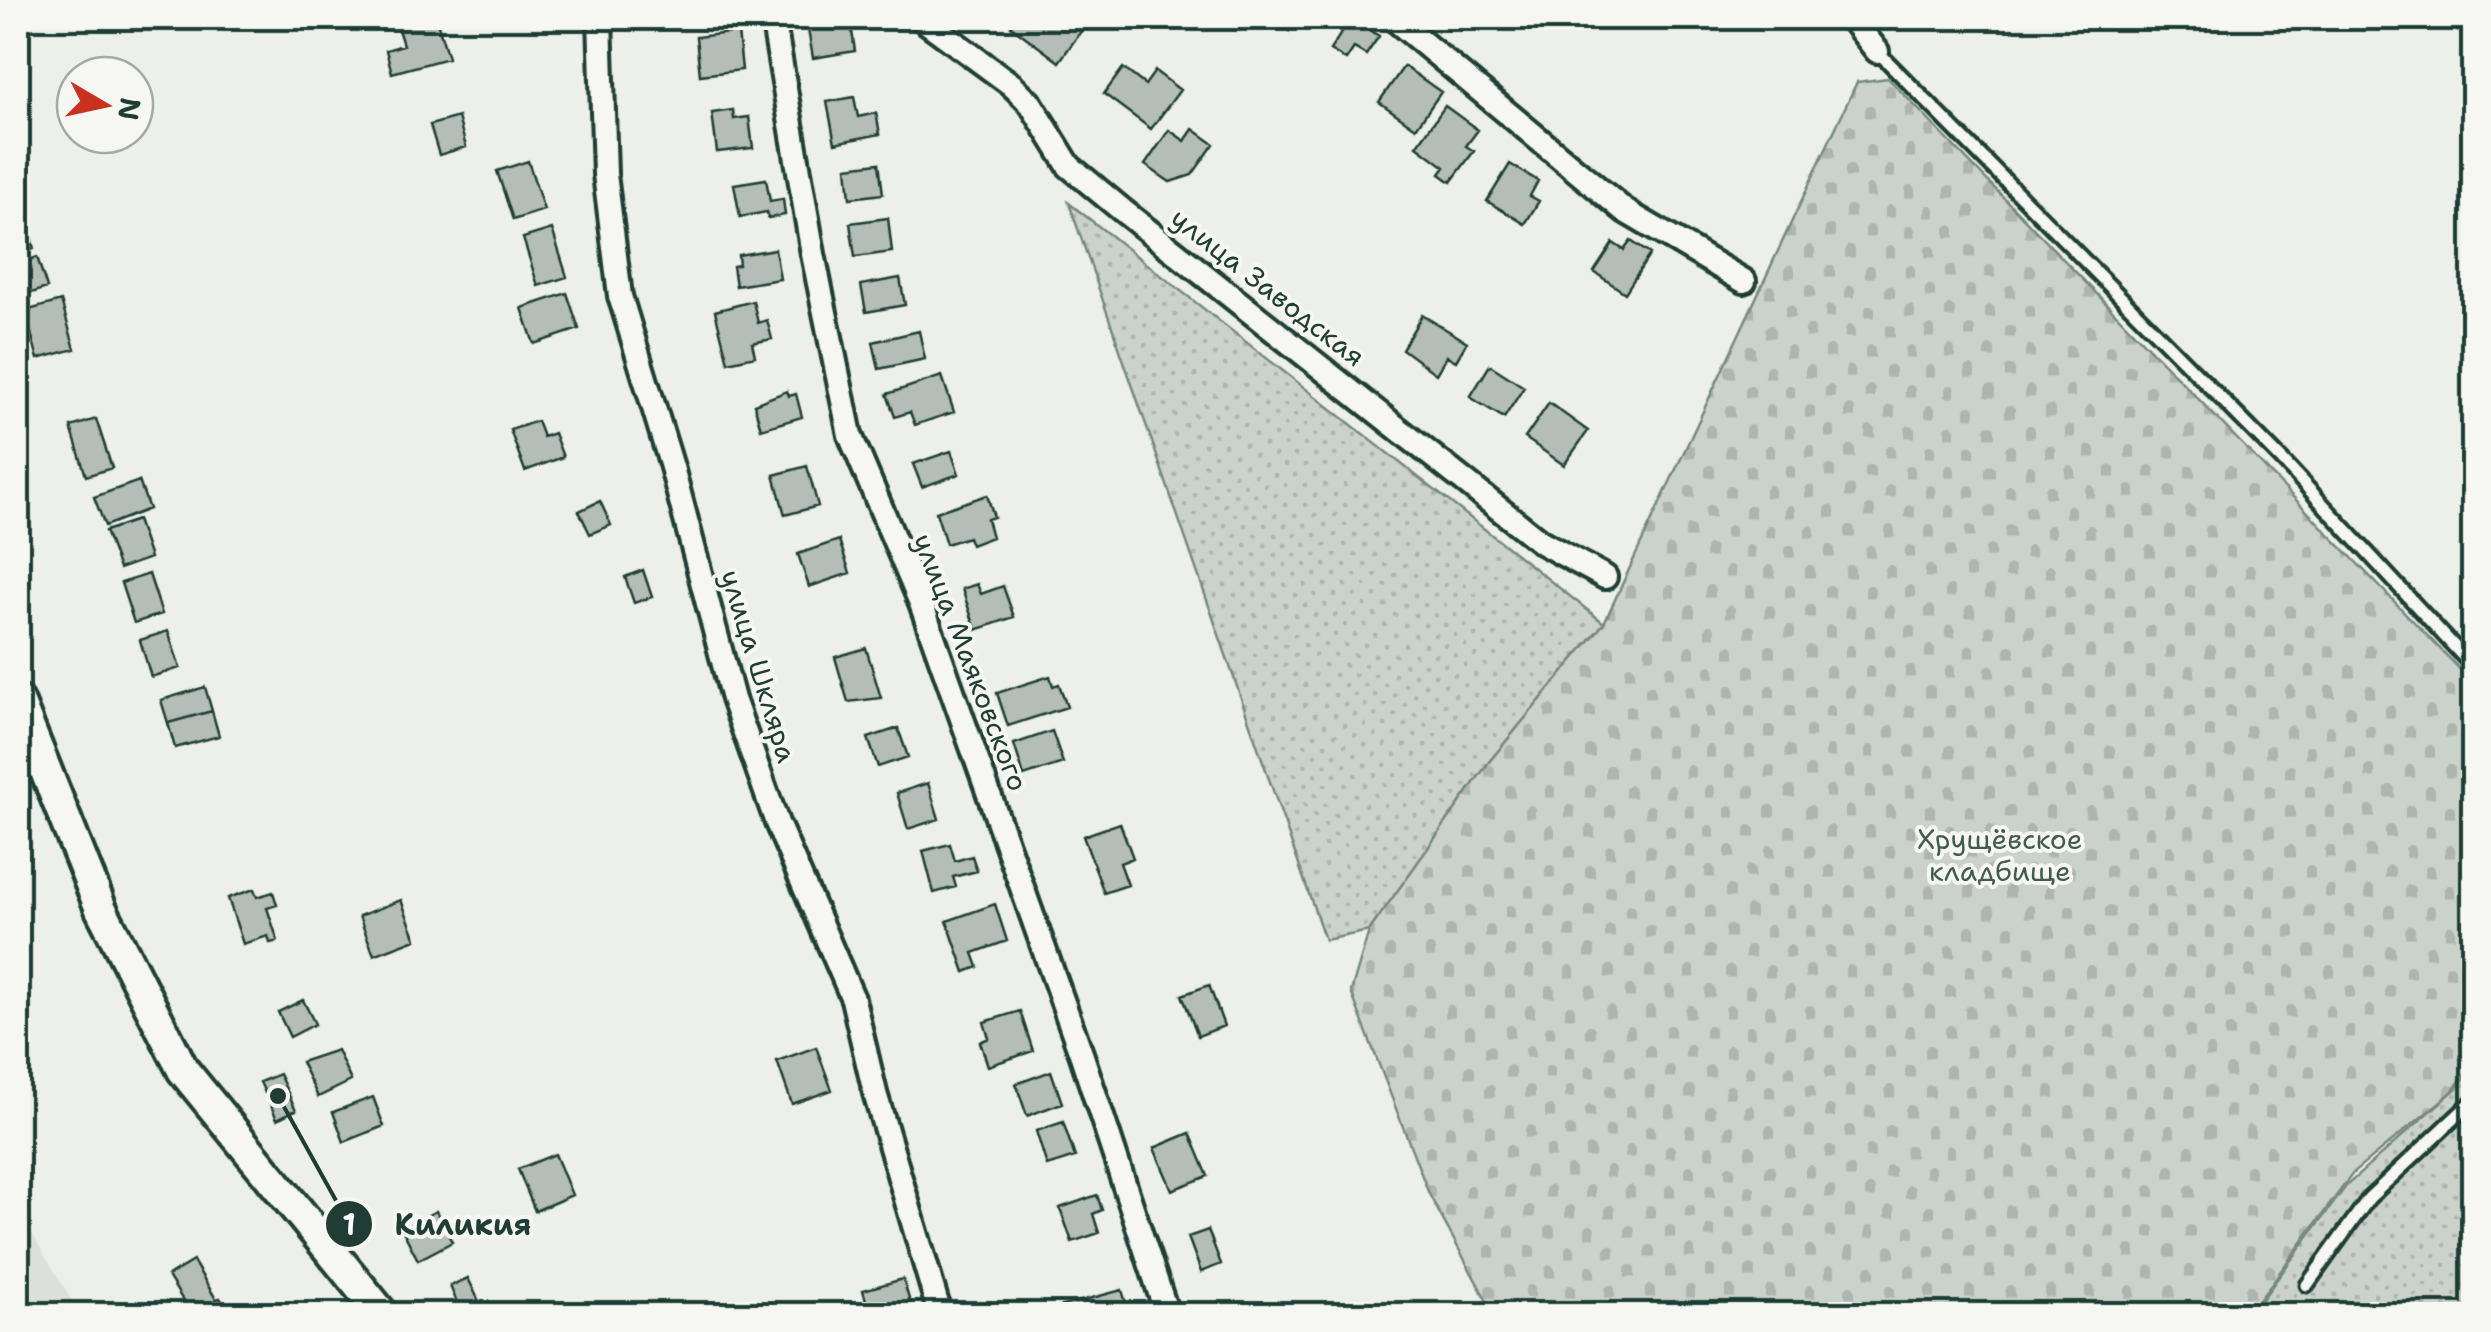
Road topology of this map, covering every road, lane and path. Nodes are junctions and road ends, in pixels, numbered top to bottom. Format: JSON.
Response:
{"nodes":[{"id":1,"x":600,"y":18,"type":"edge"},
{"id":2,"x":773,"y":18,"type":"edge"},
{"id":3,"x":921,"y":18,"type":"edge"},
{"id":4,"x":1393,"y":18,"type":"edge"},
{"id":5,"x":1851,"y":18,"type":"edge"},
{"id":6,"x":1876,"y":51,"type":"joint"},
{"id":7,"x":1744,"y":281,"type":"dead end"},
{"id":8,"x":1605,"y":577,"type":"dead end"},
{"id":9,"x":2474,"y":668,"type":"edge"},
{"id":10,"x":18,"y":701,"type":"edge"},
{"id":11,"x":2474,"y":1100,"type":"edge"},
{"id":12,"x":2307,"y":1285,"type":"dead end"},
{"id":13,"x":382,"y":1314,"type":"edge"},
{"id":14,"x":940,"y":1314,"type":"edge"},
{"id":15,"x":1167,"y":1314,"type":"edge"}],
"edges":[{"from":1,"to":14,"type":"street","name":"улица Шкляра"},
{"from":2,"to":15,"type":"street","name":"улица Маяковского"},
{"from":3,"to":8,"type":"street","name":"улица Заводская"},
{"from":4,"to":7,"type":"street"},
{"from":5,"to":6,"type":"street"},
{"from":6,"to":9,"type":"lane"},
{"from":10,"to":13,"type":"main road"},
{"from":11,"to":12,"type":"lane"}]}
